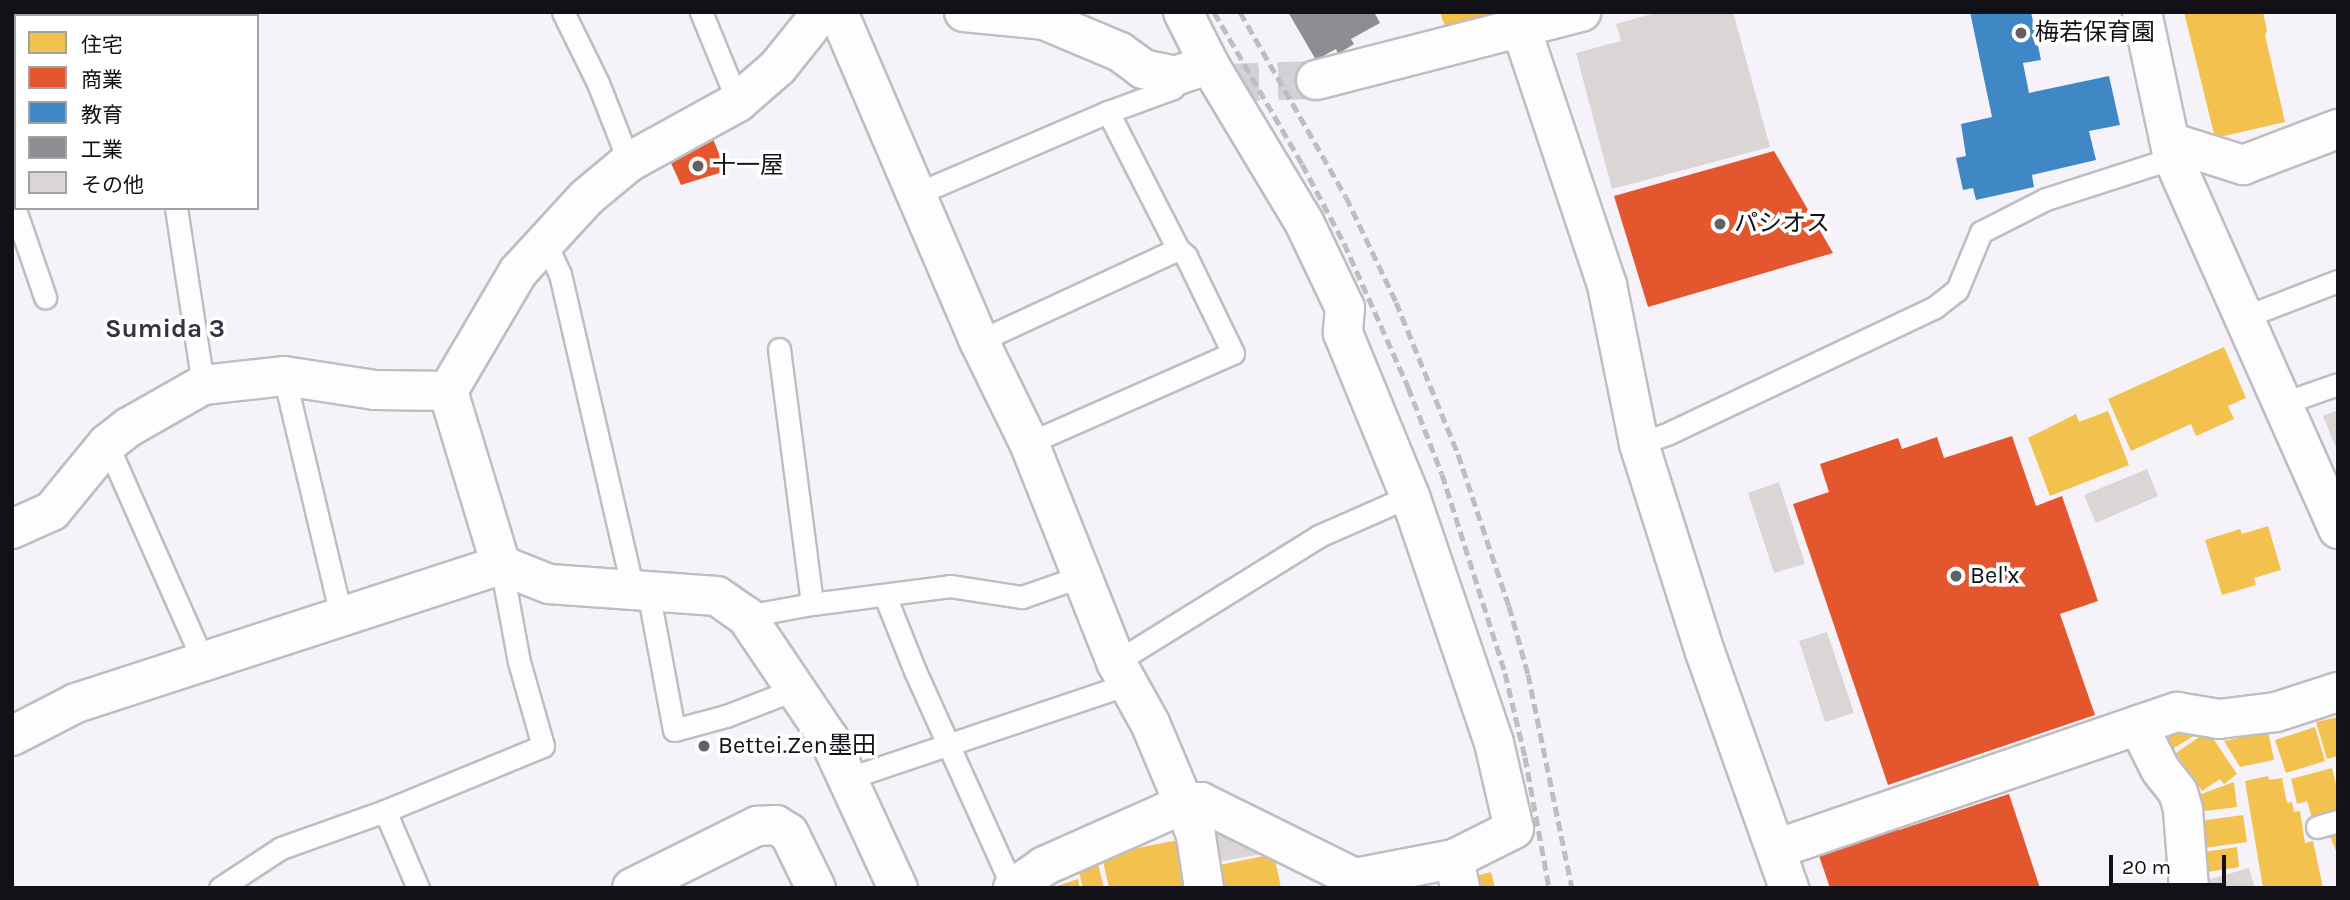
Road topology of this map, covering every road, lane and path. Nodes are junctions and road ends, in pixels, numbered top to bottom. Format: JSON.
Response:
{"nodes":[{"id":1,"x":562,"y":12,"type":"edge"},
{"id":2,"x":701,"y":12,"type":"edge"},
{"id":3,"x":822,"y":12,"type":"edge"},
{"id":4,"x":838,"y":12,"type":"edge"},
{"id":5,"x":964,"y":12,"type":"edge"},
{"id":6,"x":1183,"y":12,"type":"edge"},
{"id":7,"x":1581,"y":12,"type":"edge"},
{"id":8,"x":2142,"y":12,"type":"edge"},
{"id":9,"x":1521,"y":28,"type":"junction"},
{"id":10,"x":1192,"y":70,"type":"junction"},
{"id":11,"x":1316,"y":79,"type":"tunnel mouth"},
{"id":12,"x":738,"y":102,"type":"junction"},
{"id":13,"x":1108,"y":112,"type":"junction"},
{"id":14,"x":2338,"y":128,"type":"edge"},
{"id":15,"x":2171,"y":150,"type":"junction"},
{"id":16,"x":629,"y":162,"type":"junction"},
{"id":17,"x":914,"y":195,"type":"junction"},
{"id":18,"x":16,"y":210,"type":"edge"},
{"id":19,"x":176,"y":210,"type":"edge"},
{"id":20,"x":545,"y":242,"type":"junction"},
{"id":21,"x":1178,"y":249,"type":"junction"},
{"id":22,"x":2338,"y":281,"type":"edge"},
{"id":23,"x":45,"y":297,"type":"dead end"},
{"id":24,"x":2242,"y":318,"type":"junction"},
{"id":25,"x":979,"y":341,"type":"junction"},
{"id":26,"x":779,"y":349,"type":"dead end"},
{"id":27,"x":285,"y":376,"type":"junction"},
{"id":28,"x":2338,"y":384,"type":"edge"},
{"id":29,"x":202,"y":386,"type":"junction"},
{"id":30,"x":448,"y":391,"type":"junction"},
{"id":31,"x":2281,"y":404,"type":"junction"},
{"id":32,"x":1028,"y":443,"type":"junction"},
{"id":33,"x":107,"y":444,"type":"junction"},
{"id":34,"x":1639,"y":444,"type":"junction"},
{"id":35,"x":1410,"y":496,"type":"junction"},
{"id":36,"x":12,"y":529,"type":"edge"},
{"id":37,"x":2338,"y":529,"type":"edge"},
{"id":38,"x":501,"y":565,"type":"junction"},
{"id":39,"x":1079,"y":577,"type":"junction"},
{"id":40,"x":640,"y":590,"type":"junction"},
{"id":41,"x":884,"y":596,"type":"junction"},
{"id":42,"x":812,"y":604,"type":"junction"},
{"id":43,"x":341,"y":615,"type":"junction"},
{"id":44,"x":746,"y":616,"type":"junction"},
{"id":45,"x":203,"y":662,"type":"junction"},
{"id":46,"x":1122,"y":673,"type":"junction"},
{"id":47,"x":796,"y":689,"type":"junction"},
{"id":48,"x":2338,"y":692,"type":"edge"},
{"id":49,"x":2138,"y":725,"type":"junction"},
{"id":50,"x":12,"y":736,"type":"edge"},
{"id":51,"x":948,"y":744,"type":"junction"},
{"id":52,"x":849,"y":778,"type":"junction"},
{"id":53,"x":1184,"y":804,"type":"junction"},
{"id":54,"x":386,"y":811,"type":"junction"},
{"id":55,"x":1776,"y":849,"type":"junction"},
{"id":56,"x":1457,"y":874,"type":"edge"},
{"id":57,"x":686,"y":876,"type":"edge"},
{"id":58,"x":1355,"y":883,"type":"edge"},
{"id":59,"x":220,"y":888,"type":"edge"},
{"id":60,"x":418,"y":888,"type":"edge"},
{"id":61,"x":632,"y":888,"type":"edge"},
{"id":62,"x":816,"y":888,"type":"edge"},
{"id":63,"x":898,"y":888,"type":"edge"},
{"id":64,"x":1013,"y":888,"type":"edge"},
{"id":65,"x":1204,"y":888,"type":"edge"},
{"id":66,"x":1789,"y":888,"type":"edge"},
{"id":67,"x":2189,"y":888,"type":"edge"}],
"edges":[{"from":1,"to":16,"type":"lane"},
{"from":2,"to":12,"type":"lane"},
{"from":3,"to":12,"type":"street"},
{"from":4,"to":17,"type":"street"},
{"from":5,"to":10,"type":"street"},
{"from":6,"to":10,"type":"street"},
{"from":7,"to":9,"type":"street"},
{"from":8,"to":15,"type":"street"},
{"from":9,"to":11,"type":"street"},
{"from":9,"to":34,"type":"street"},
{"from":10,"to":13,"type":"lane"},
{"from":10,"to":35,"type":"street"},
{"from":12,"to":16,"type":"street"},
{"from":13,"to":17,"type":"lane"},
{"from":13,"to":21,"type":"lane"},
{"from":14,"to":15,"type":"street"},
{"from":15,"to":24,"type":"street"},
{"from":15,"to":34,"type":"lane"},
{"from":16,"to":20,"type":"street"},
{"from":17,"to":25,"type":"street"},
{"from":18,"to":23,"type":"lane"},
{"from":19,"to":29,"type":"lane"},
{"from":20,"to":30,"type":"street"},
{"from":20,"to":40,"type":"lane"},
{"from":21,"to":25,"type":"lane"},
{"from":21,"to":32,"type":"lane"},
{"from":22,"to":24,"type":"lane"},
{"from":24,"to":31,"type":"street"},
{"from":25,"to":32,"type":"street"},
{"from":26,"to":42,"type":"lane"},
{"from":27,"to":29,"type":"street"},
{"from":27,"to":30,"type":"street"},
{"from":27,"to":43,"type":"lane"},
{"from":28,"to":31,"type":"lane"},
{"from":29,"to":33,"type":"street"},
{"from":30,"to":38,"type":"street"},
{"from":31,"to":37,"type":"street"},
{"from":32,"to":39,"type":"street"},
{"from":33,"to":36,"type":"street"},
{"from":33,"to":45,"type":"lane"},
{"from":34,"to":55,"type":"street"},
{"from":35,"to":46,"type":"lane"},
{"from":35,"to":56,"type":"street"},
{"from":38,"to":40,"type":"street"},
{"from":38,"to":43,"type":"street"},
{"from":38,"to":54,"type":"lane"},
{"from":39,"to":41,"type":"lane"},
{"from":39,"to":46,"type":"street"},
{"from":40,"to":44,"type":"street"},
{"from":40,"to":47,"type":"lane"},
{"from":41,"to":42,"type":"lane"},
{"from":41,"to":51,"type":"lane"},
{"from":42,"to":44,"type":"lane"},
{"from":43,"to":45,"type":"street"},
{"from":44,"to":47,"type":"street"},
{"from":45,"to":50,"type":"street"},
{"from":46,"to":51,"type":"lane"},
{"from":46,"to":53,"type":"street"},
{"from":47,"to":52,"type":"street"},
{"from":48,"to":49,"type":"street"},
{"from":49,"to":55,"type":"street"},
{"from":49,"to":67,"type":"street"},
{"from":51,"to":52,"type":"lane"},
{"from":51,"to":64,"type":"lane"},
{"from":52,"to":63,"type":"street"},
{"from":53,"to":58,"type":"street"},
{"from":53,"to":64,"type":"street"},
{"from":53,"to":65,"type":"street"},
{"from":54,"to":59,"type":"lane"},
{"from":54,"to":60,"type":"lane"},
{"from":55,"to":66,"type":"street"},
{"from":56,"to":58,"type":"street"},
{"from":57,"to":61,"type":"street"},
{"from":57,"to":62,"type":"street"}]}
